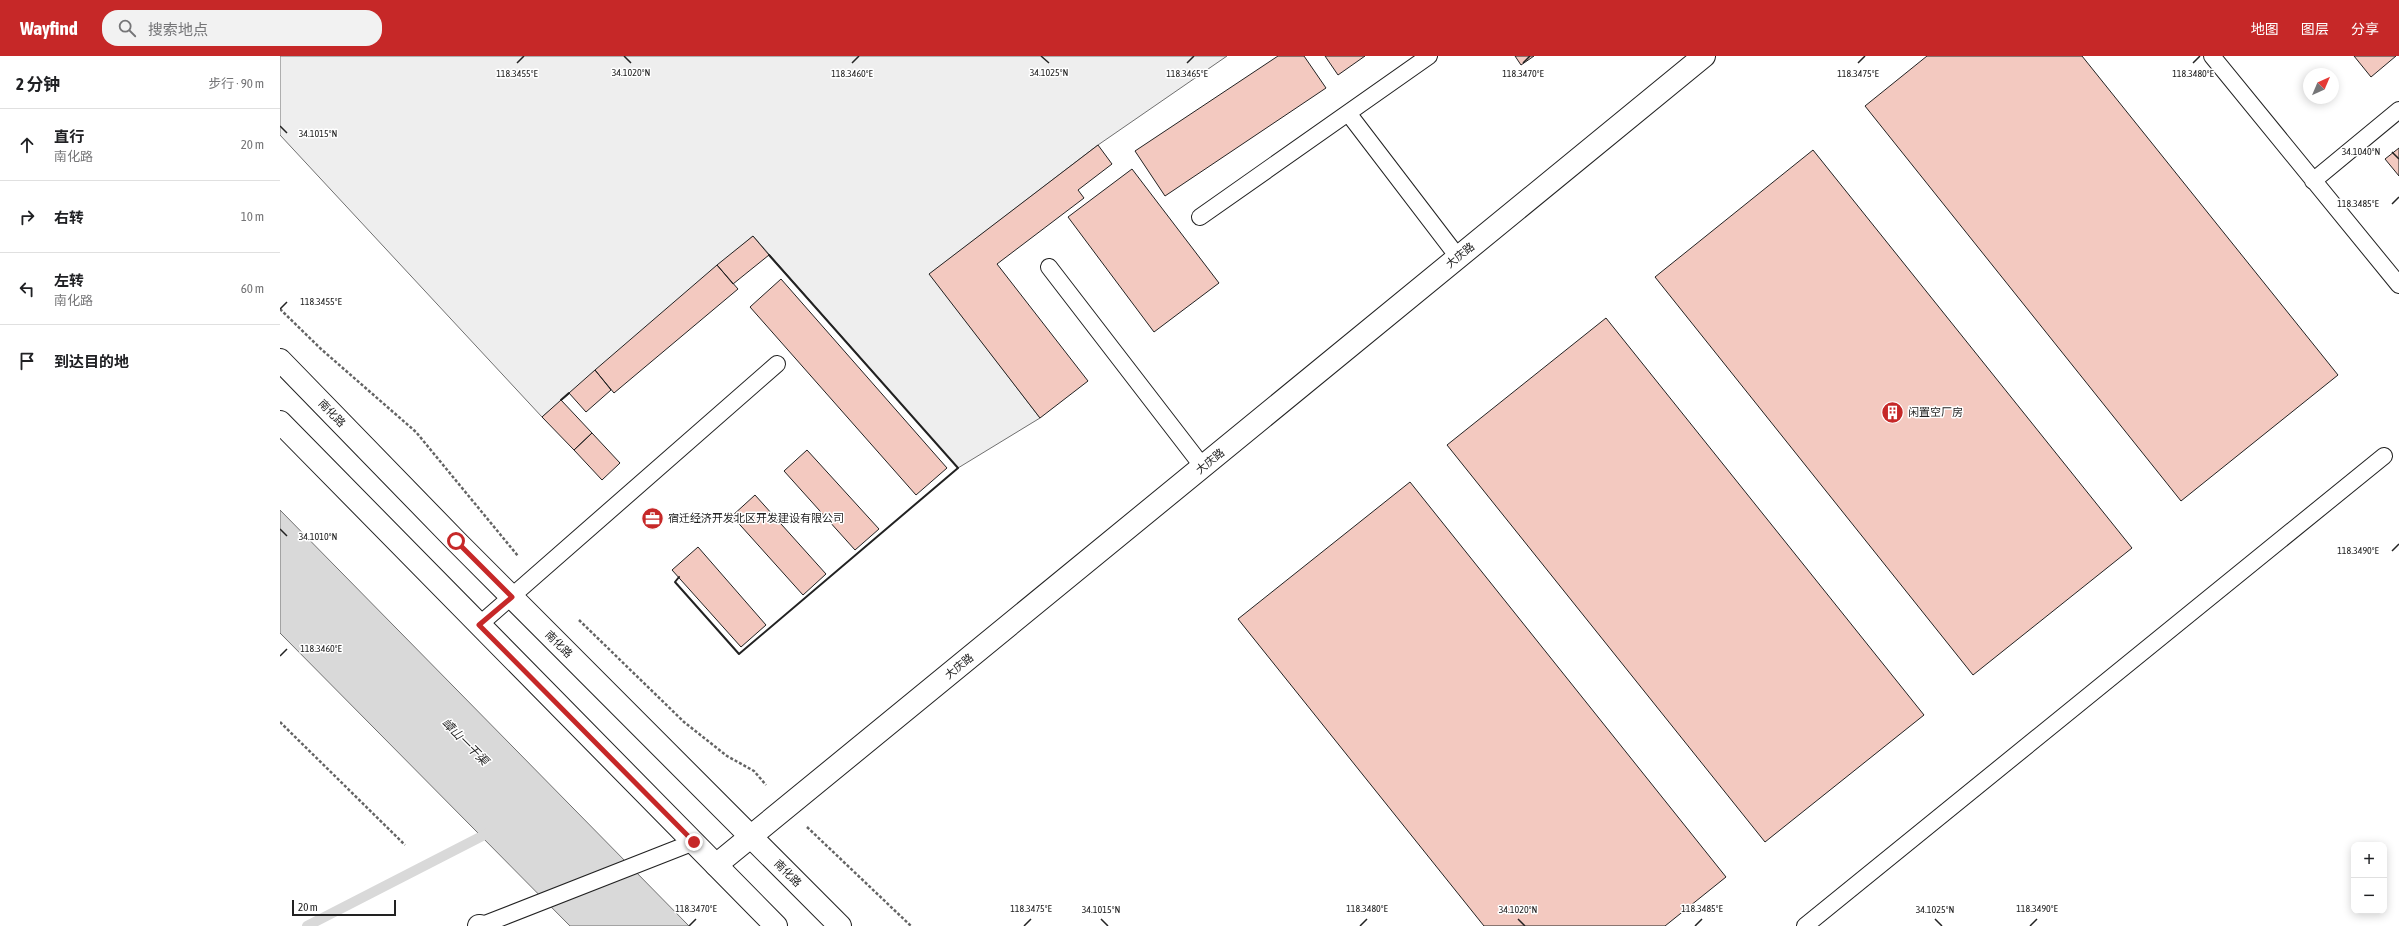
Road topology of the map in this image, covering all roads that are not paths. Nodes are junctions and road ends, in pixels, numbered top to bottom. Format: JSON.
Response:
{"nodes":[{"id":1,"x":1429,"y":56,"type":"edge"},
{"id":2,"x":1704,"y":56,"type":"edge"},
{"id":3,"x":2212,"y":56,"type":"edge"},
{"id":4,"x":2399,"y":110,"type":"edge"},
{"id":5,"x":1348,"y":113,"type":"junction"},
{"id":6,"x":2313,"y":181,"type":"junction"},
{"id":7,"x":1200,"y":217,"type":"dead end"},
{"id":8,"x":1458,"y":258,"type":"junction"},
{"id":9,"x":1049,"y":267,"type":"dead end"},
{"id":10,"x":2399,"y":285,"type":"edge"},
{"id":11,"x":280,"y":360,"type":"edge"},
{"id":12,"x":777,"y":364,"type":"dead end"},
{"id":13,"x":280,"y":422,"type":"edge"},
{"id":14,"x":2384,"y":456,"type":"dead end"},
{"id":15,"x":1203,"y":466,"type":"junction"},
{"id":16,"x":512,"y":597,"type":"junction"},
{"id":17,"x":479,"y":625,"type":"junction"},
{"id":18,"x":751,"y":837,"type":"junction"},
{"id":19,"x":686,"y":845,"type":"junction"},
{"id":20,"x":716,"y":865,"type":"junction"},
{"id":21,"x":480,"y":926,"type":"edge"},
{"id":22,"x":776,"y":926,"type":"edge"},
{"id":23,"x":840,"y":926,"type":"edge"},
{"id":24,"x":1805,"y":926,"type":"edge"}],
"edges":[{"from":1,"to":5,"type":"lane"},
{"from":2,"to":8,"type":"main road","name":"大庆路"},
{"from":3,"to":6,"type":"lane"},
{"from":4,"to":6,"type":"lane"},
{"from":5,"to":7,"type":"lane"},
{"from":5,"to":8,"type":"lane"},
{"from":6,"to":10,"type":"lane"},
{"from":8,"to":15,"type":"main road","name":"大庆路"},
{"from":9,"to":15,"type":"lane"},
{"from":11,"to":16,"type":"main road","name":"南化路"},
{"from":12,"to":16,"type":"lane"},
{"from":13,"to":17,"type":"main road"},
{"from":14,"to":24,"type":"lane"},
{"from":15,"to":18,"type":"main road","name":"大庆路"},
{"from":16,"to":17,"type":"lane"},
{"from":16,"to":18,"type":"main road","name":"南化路"},
{"from":17,"to":19,"type":"main road"},
{"from":18,"to":20,"type":"main road","name":"大庆路"},
{"from":18,"to":23,"type":"main road","name":"南化路"},
{"from":19,"to":20,"type":"main road"},
{"from":19,"to":21,"type":"lane"},
{"from":20,"to":22,"type":"main road"}]}
